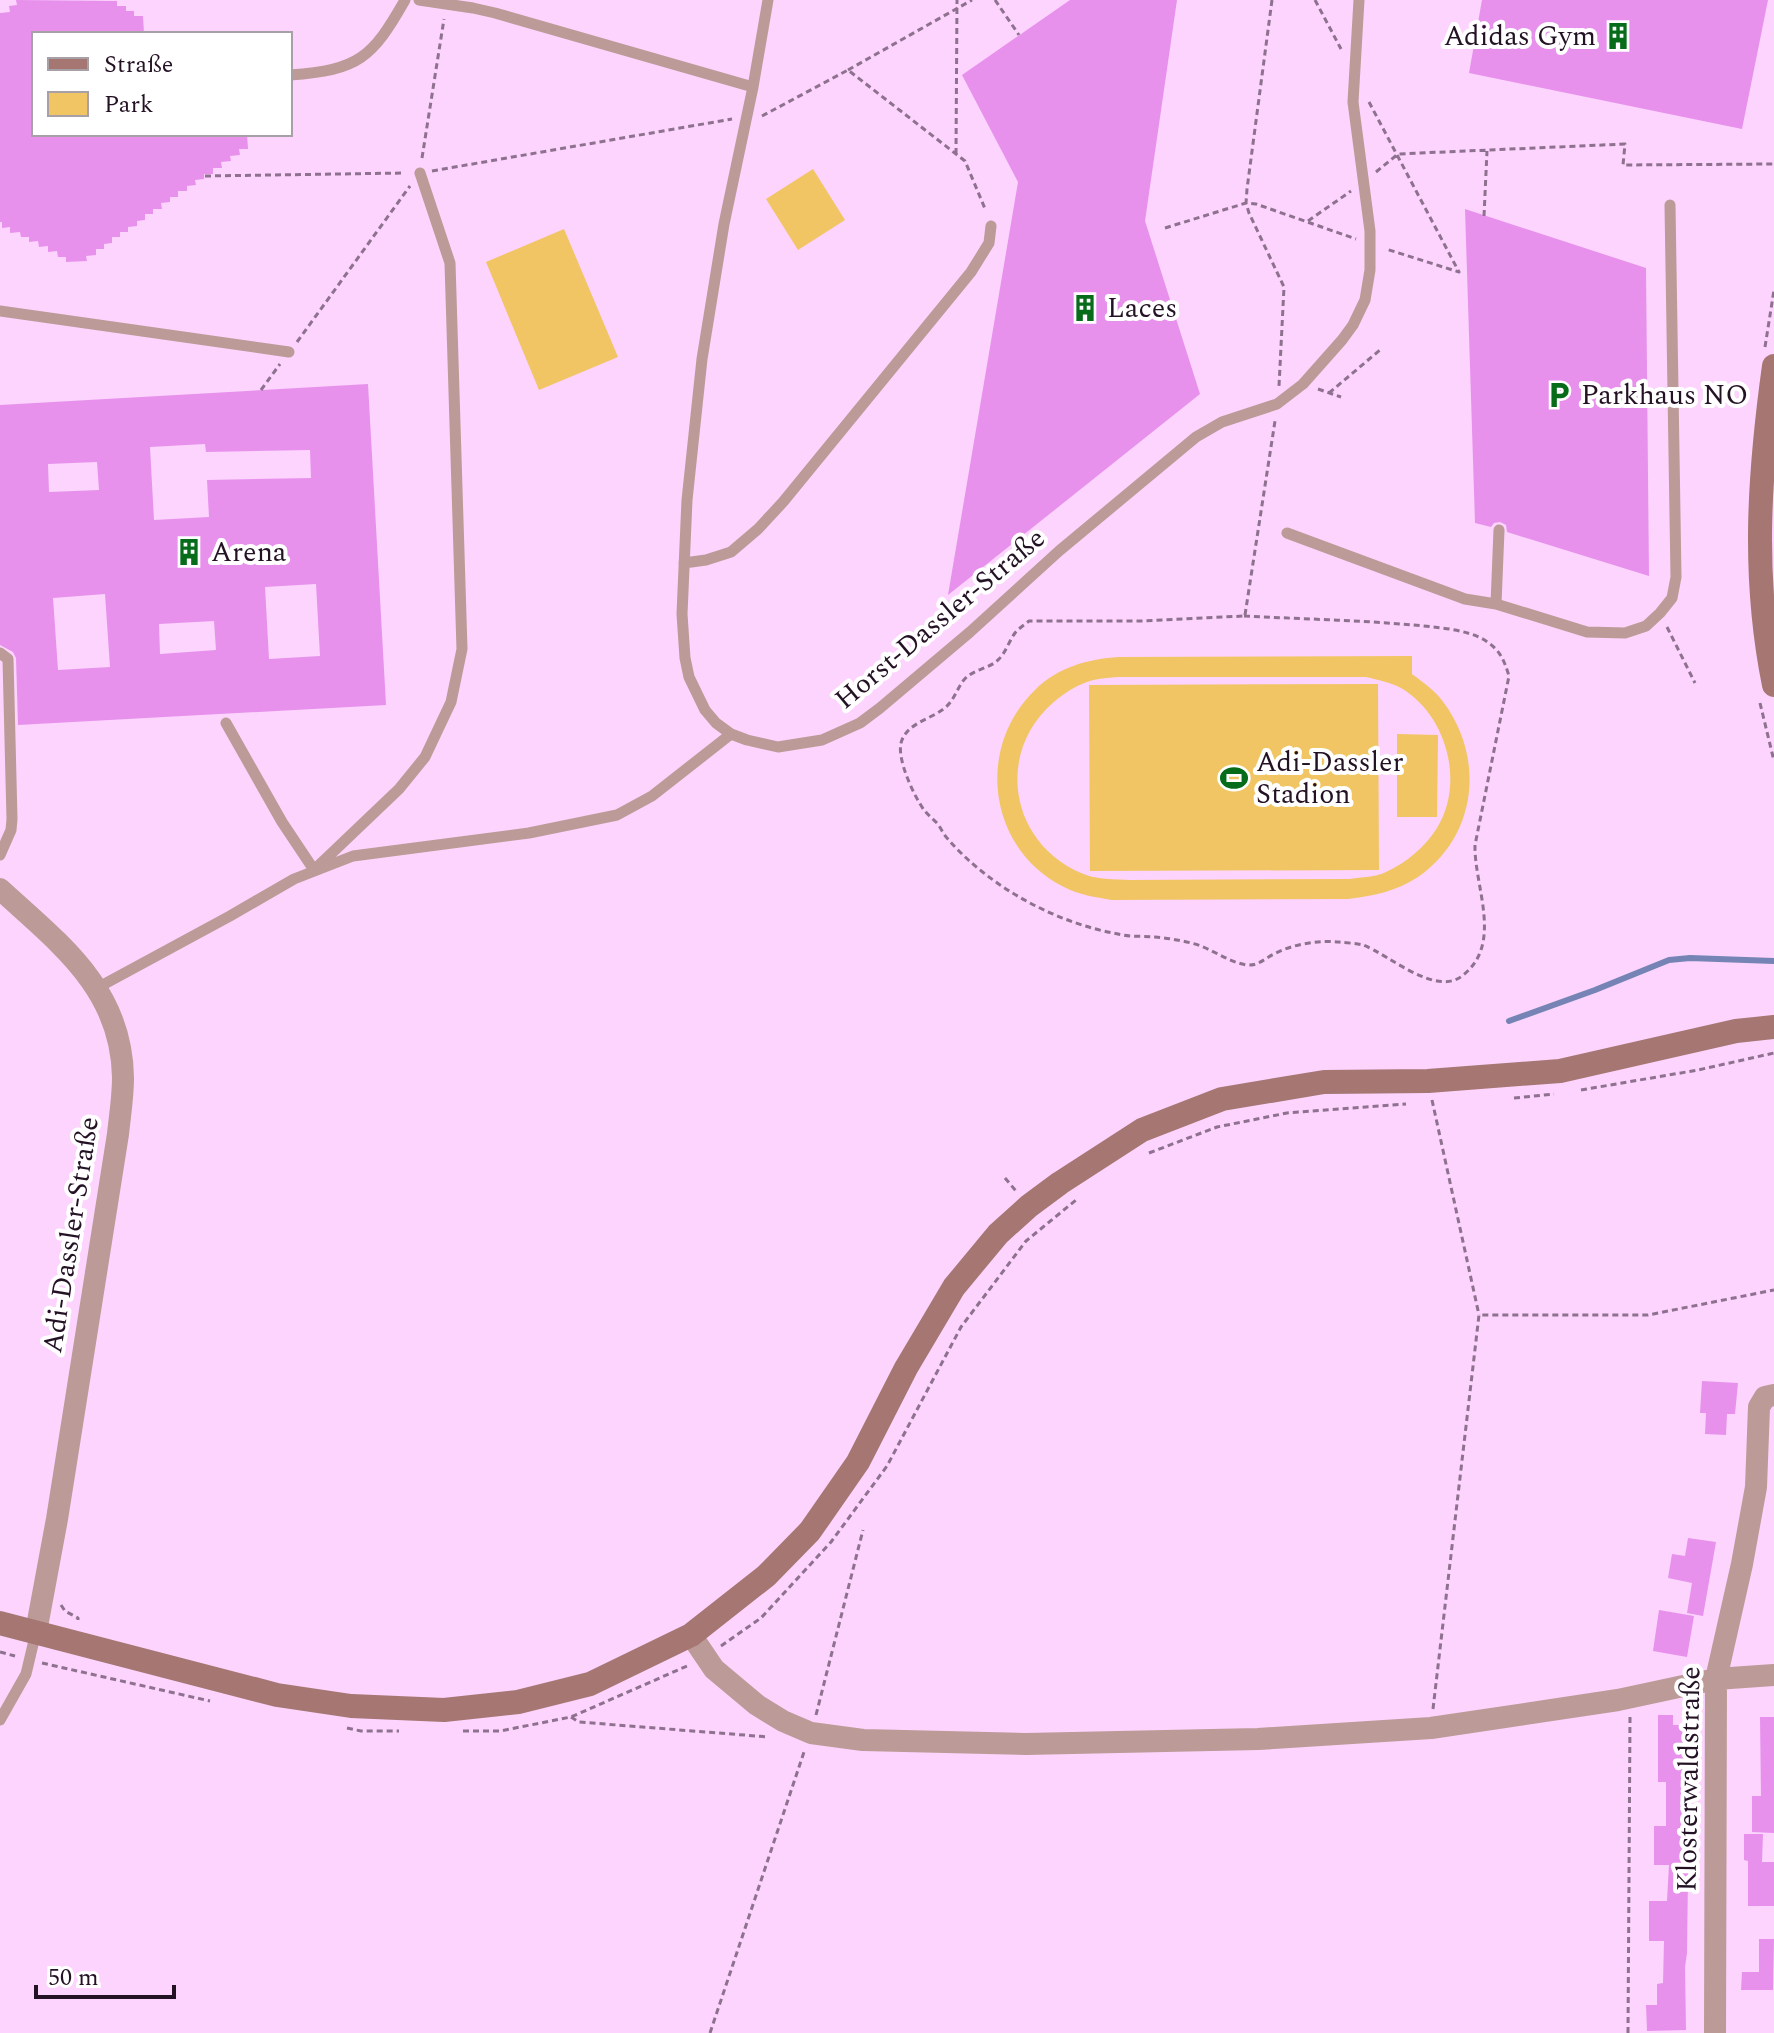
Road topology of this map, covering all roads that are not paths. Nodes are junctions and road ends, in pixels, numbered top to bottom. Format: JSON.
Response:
{"nodes":[{"id":1,"x":405,"y":0,"type":"edge"},
{"id":2,"x":419,"y":0,"type":"edge"},
{"id":3,"x":768,"y":0,"type":"edge"},
{"id":4,"x":1359,"y":0,"type":"edge"},
{"id":5,"x":292,"y":75,"type":"edge"},
{"id":6,"x":753,"y":87,"type":"junction"},
{"id":7,"x":420,"y":173,"type":"road end"},
{"id":8,"x":1670,"y":205,"type":"dead end"},
{"id":9,"x":991,"y":226,"type":"road end"},
{"id":10,"x":0,"y":311,"type":"edge"},
{"id":11,"x":289,"y":352,"type":"road end"},
{"id":12,"x":1774,"y":366,"type":"edge"},
{"id":13,"x":1499,"y":530,"type":"dead end"},
{"id":14,"x":1287,"y":533,"type":"dead end"},
{"id":15,"x":684,"y":563,"type":"junction"},
{"id":16,"x":1496,"y":604,"type":"junction"},
{"id":17,"x":0,"y":653,"type":"edge"},
{"id":18,"x":1774,"y":685,"type":"edge"},
{"id":19,"x":226,"y":723,"type":"dead end"},
{"id":20,"x":731,"y":734,"type":"junction"},
{"id":21,"x":0,"y":855,"type":"edge"},
{"id":22,"x":314,"y":870,"type":"junction"},
{"id":23,"x":0,"y":889,"type":"edge"},
{"id":24,"x":97,"y":988,"type":"junction"},
{"id":25,"x":1774,"y":1016,"type":"edge"},
{"id":26,"x":1774,"y":1027,"type":"edge"},
{"id":27,"x":1736,"y":1031,"type":"junction"},
{"id":28,"x":1774,"y":1395,"type":"edge"},
{"id":29,"x":0,"y":1623,"type":"edge"},
{"id":30,"x":36,"y":1632,"type":"junction"},
{"id":31,"x":691,"y":1635,"type":"junction"},
{"id":32,"x":1774,"y":1675,"type":"edge"},
{"id":33,"x":1716,"y":1679,"type":"junction"},
{"id":34,"x":0,"y":1720,"type":"edge"},
{"id":35,"x":1715,"y":2033,"type":"edge"}],
"edges":[{"from":1,"to":5,"type":"lane"},
{"from":2,"to":6,"type":"lane"},
{"from":3,"to":6,"type":"lane","name":"Horst-Dassler-Straße"},
{"from":4,"to":20,"type":"lane","name":"Horst-Dassler-Straße"},
{"from":6,"to":15,"type":"lane","name":"Horst-Dassler-Straße"},
{"from":7,"to":22,"type":"lane"},
{"from":8,"to":16,"type":"lane"},
{"from":9,"to":15,"type":"lane"},
{"from":10,"to":11,"type":"lane"},
{"from":12,"to":18,"type":"street"},
{"from":13,"to":16,"type":"lane"},
{"from":14,"to":16,"type":"lane"},
{"from":15,"to":20,"type":"lane","name":"Horst-Dassler-Straße"},
{"from":17,"to":21,"type":"lane"},
{"from":19,"to":22,"type":"lane"},
{"from":20,"to":22,"type":"lane"},
{"from":22,"to":24,"type":"lane"},
{"from":23,"to":24,"type":"street","name":"Adi-Dassler-Straße"},
{"from":24,"to":30,"type":"street","name":"Adi-Dassler-Straße"},
{"from":25,"to":27,"type":"street"},
{"from":26,"to":27,"type":"street"},
{"from":27,"to":31,"type":"street"},
{"from":28,"to":33,"type":"street","name":"Klosterwaldstraße"},
{"from":29,"to":30,"type":"street"},
{"from":30,"to":31,"type":"street"},
{"from":30,"to":34,"type":"lane"},
{"from":31,"to":33,"type":"street"},
{"from":32,"to":33,"type":"street"},
{"from":33,"to":35,"type":"street","name":"Klosterwaldstraße"}]}
